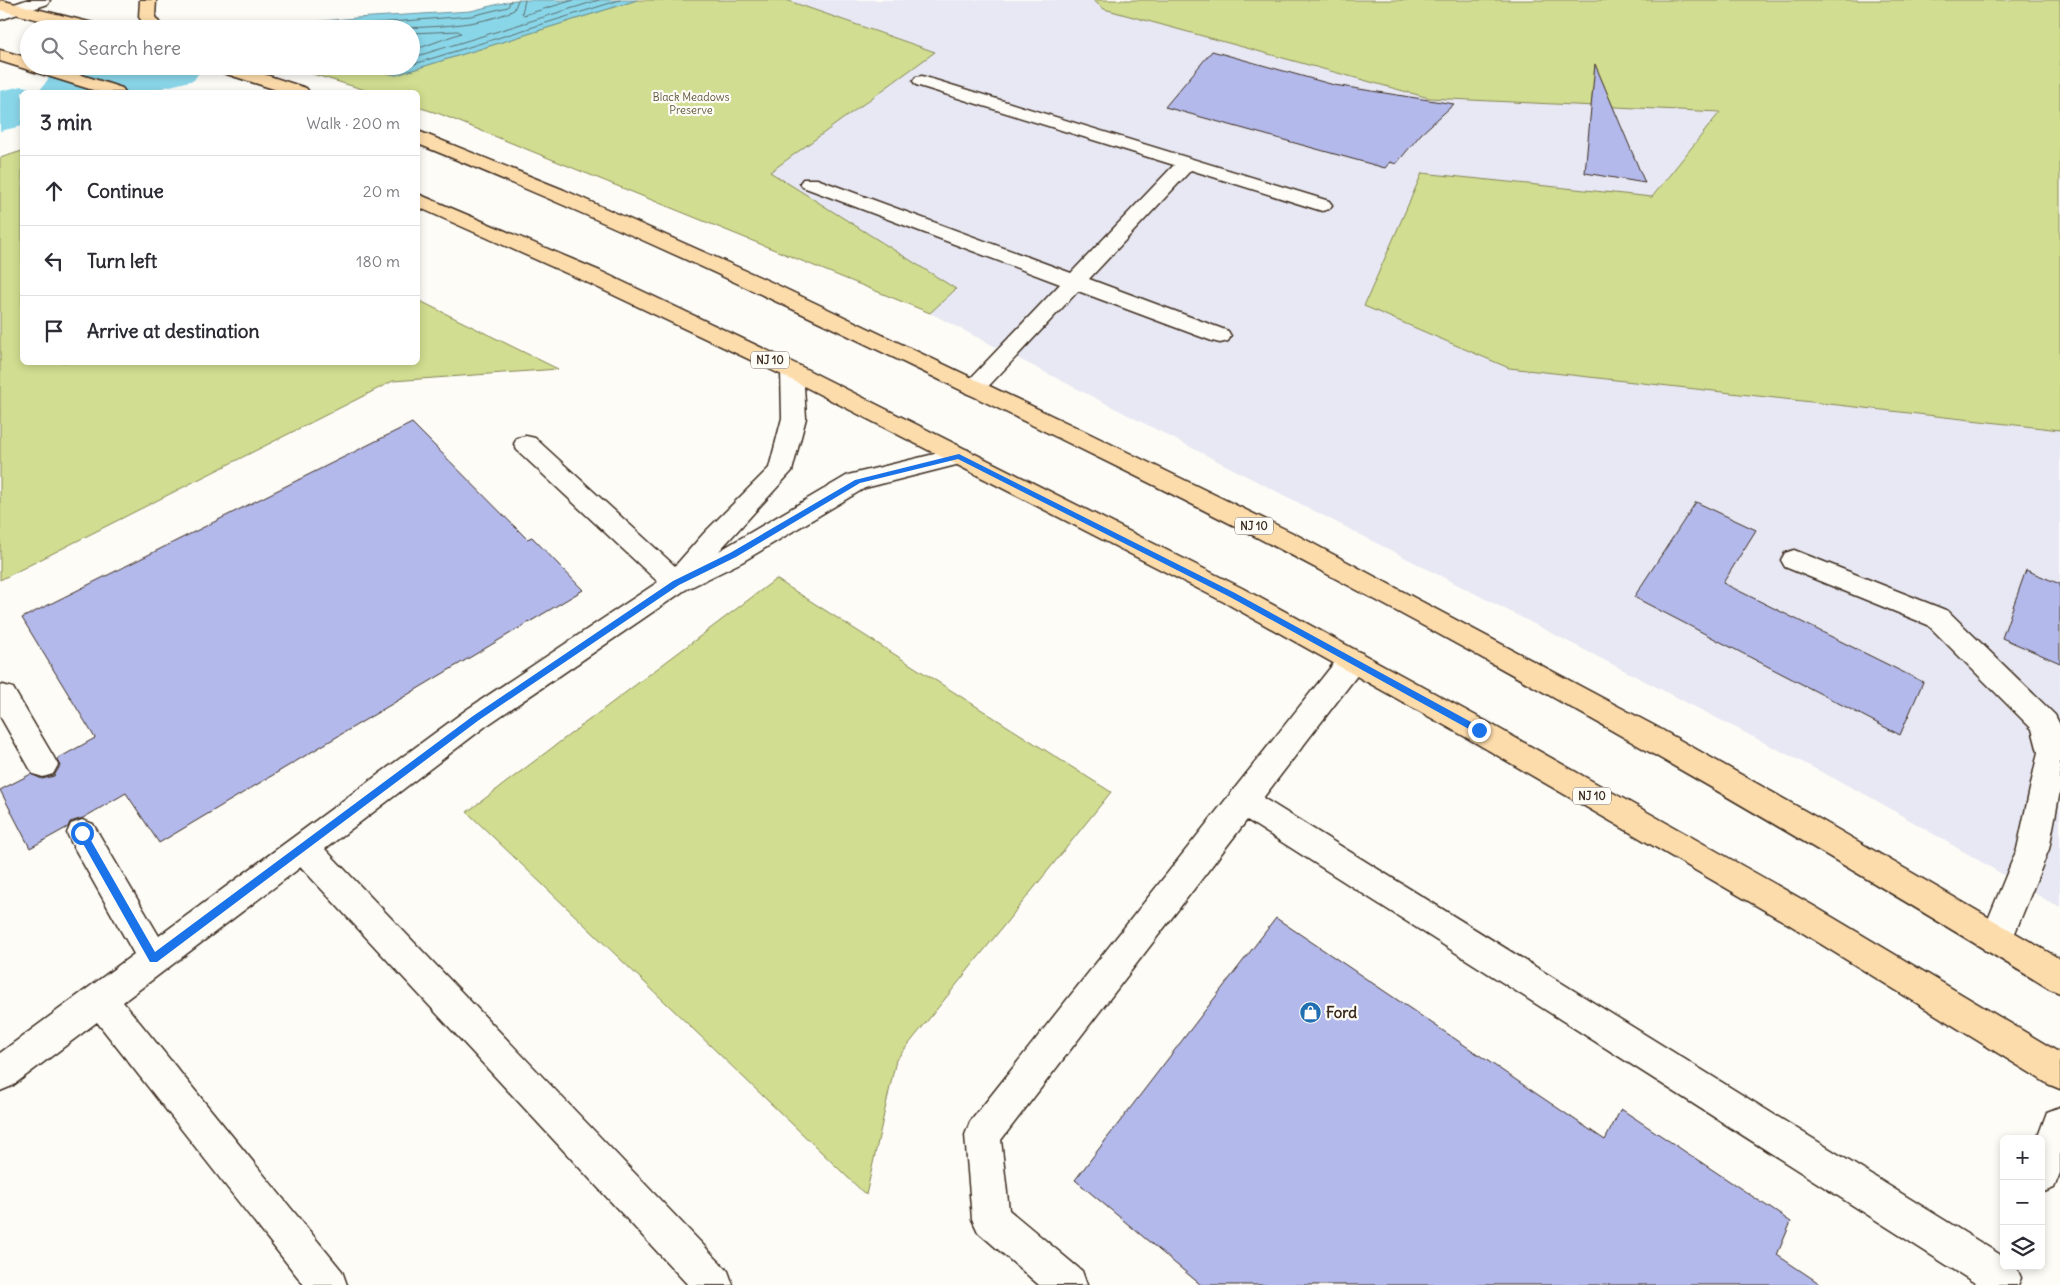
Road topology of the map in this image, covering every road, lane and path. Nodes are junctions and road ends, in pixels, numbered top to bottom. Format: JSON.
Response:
{"nodes":[{"id":1,"x":42,"y":0,"type":"edge"},
{"id":2,"x":0,"y":5,"type":"edge"},
{"id":3,"x":17,"y":9,"type":"junction"},
{"id":4,"x":0,"y":14,"type":"edge"},
{"id":5,"x":61,"y":20,"type":"edge"},
{"id":6,"x":0,"y":55,"type":"edge"},
{"id":7,"x":20,"y":61,"type":"edge"},
{"id":8,"x":63,"y":75,"type":"edge"},
{"id":9,"x":248,"y":75,"type":"edge"},
{"id":10,"x":922,"y":81,"type":"dead end"},
{"id":11,"x":110,"y":90,"type":"edge"},
{"id":12,"x":294,"y":90,"type":"edge"},
{"id":13,"x":420,"y":138,"type":"edge"},
{"id":14,"x":1187,"y":163,"type":"junction"},
{"id":15,"x":810,"y":183,"type":"dead end"},
{"id":16,"x":420,"y":201,"type":"edge"},
{"id":17,"x":1322,"y":205,"type":"dead end"},
{"id":18,"x":1075,"y":282,"type":"junction"},
{"id":19,"x":1220,"y":336,"type":"dead end"},
{"id":20,"x":792,"y":371,"type":"junction"},
{"id":21,"x":974,"y":388,"type":"junction"},
{"id":22,"x":526,"y":444,"type":"dead end"},
{"id":23,"x":959,"y":456,"type":"junction"},
{"id":24,"x":1794,"y":560,"type":"dead end"},
{"id":25,"x":676,"y":583,"type":"junction"},
{"id":26,"x":1352,"y":661,"type":"junction"},
{"id":27,"x":0,"y":698,"type":"edge"},
{"id":28,"x":43,"y":765,"type":"dead end"},
{"id":29,"x":1244,"y":802,"type":"junction"},
{"id":30,"x":82,"y":833,"type":"dead end"},
{"id":31,"x":303,"y":847,"type":"junction"},
{"id":32,"x":1996,"y":939,"type":"junction"},
{"id":33,"x":154,"y":958,"type":"junction"},
{"id":34,"x":2060,"y":978,"type":"edge"},
{"id":35,"x":100,"y":999,"type":"junction"},
{"id":36,"x":2060,"y":1072,"type":"edge"},
{"id":37,"x":0,"y":1074,"type":"edge"},
{"id":38,"x":2060,"y":1126,"type":"edge"},
{"id":39,"x":2045,"y":1165,"type":"edge"},
{"id":40,"x":2003,"y":1277,"type":"edge"},
{"id":41,"x":328,"y":1285,"type":"edge"},
{"id":42,"x":714,"y":1285,"type":"edge"},
{"id":43,"x":1068,"y":1285,"type":"edge"}],
"edges":[{"from":1,"to":3,"type":"main road"},
{"from":2,"to":3,"type":"main road"},
{"from":3,"to":4,"type":"main road"},
{"from":3,"to":5,"type":"main road"},
{"from":6,"to":7,"type":"main road"},
{"from":8,"to":11,"type":"main road"},
{"from":9,"to":12,"type":"main road"},
{"from":10,"to":14,"type":"main road"},
{"from":13,"to":21,"type":"main road","number":"NJ 10"},
{"from":14,"to":17,"type":"main road"},
{"from":14,"to":18,"type":"main road"},
{"from":15,"to":18,"type":"main road"},
{"from":16,"to":20,"type":"main road","number":"NJ 10"},
{"from":18,"to":19,"type":"main road"},
{"from":18,"to":21,"type":"main road"},
{"from":20,"to":23,"type":"main road","number":"NJ 10"},
{"from":20,"to":25,"type":"main road"},
{"from":21,"to":32,"type":"main road","number":"NJ 10"},
{"from":22,"to":25,"type":"main road"},
{"from":23,"to":25,"type":"main road"},
{"from":23,"to":26,"type":"main road","number":"NJ 10"},
{"from":24,"to":32,"type":"main road"},
{"from":25,"to":31,"type":"main road"},
{"from":26,"to":29,"type":"main road"},
{"from":26,"to":36,"type":"main road","number":"NJ 10"},
{"from":27,"to":28,"type":"main road"},
{"from":29,"to":40,"type":"main road"},
{"from":29,"to":43,"type":"main road"},
{"from":30,"to":33,"type":"main road"},
{"from":31,"to":33,"type":"main road"},
{"from":31,"to":42,"type":"main road"},
{"from":32,"to":34,"type":"main road","number":"NJ 10"},
{"from":33,"to":35,"type":"main road"},
{"from":35,"to":37,"type":"main road"},
{"from":35,"to":41,"type":"main road"},
{"from":38,"to":39,"type":"main road"}]}
